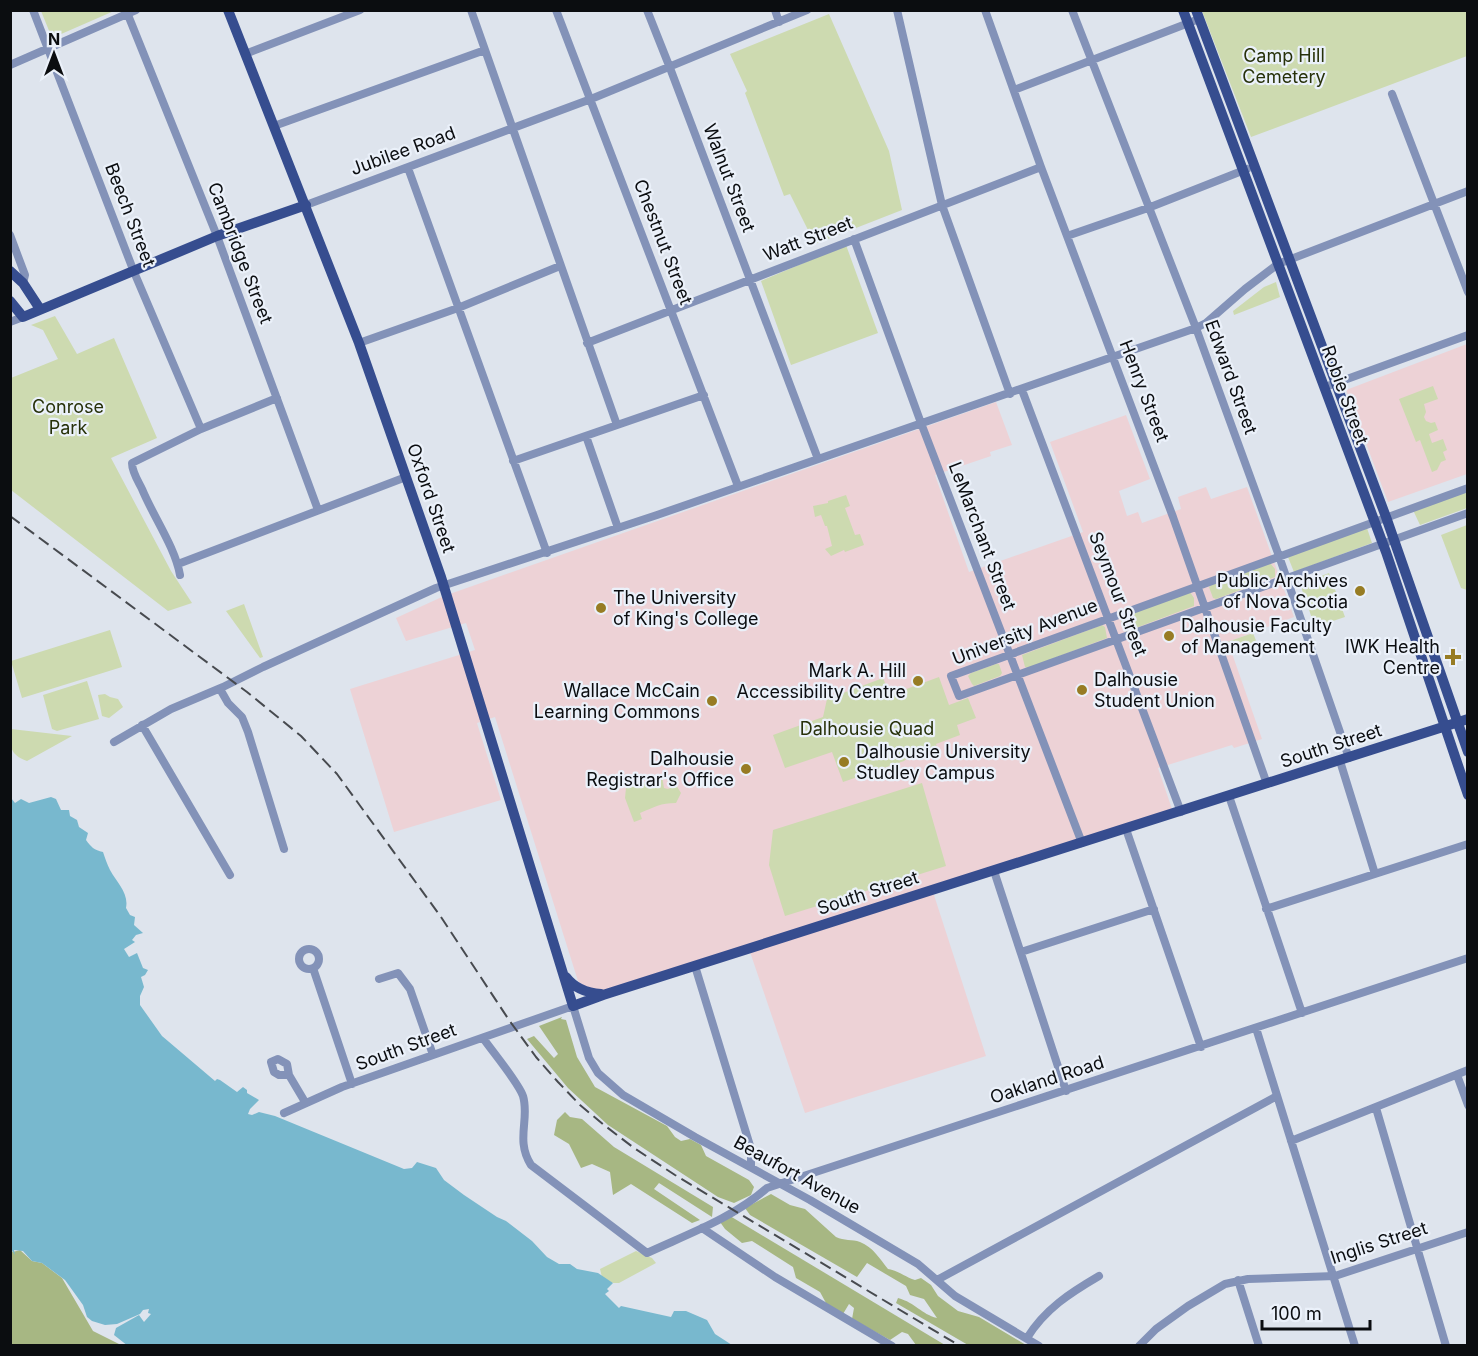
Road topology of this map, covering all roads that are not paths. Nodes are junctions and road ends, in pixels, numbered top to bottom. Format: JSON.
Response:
{"nodes":[{"id":1,"x":33,"y":10,"type":"edge"},
{"id":2,"x":228,"y":10,"type":"edge"},
{"id":3,"x":360,"y":10,"type":"edge"},
{"id":4,"x":471,"y":10,"type":"edge"},
{"id":5,"x":556,"y":10,"type":"edge"},
{"id":6,"x":647,"y":10,"type":"edge"},
{"id":7,"x":775,"y":10,"type":"edge"},
{"id":8,"x":807,"y":10,"type":"edge"},
{"id":9,"x":897,"y":10,"type":"edge"},
{"id":10,"x":985,"y":10,"type":"edge"},
{"id":11,"x":1072,"y":10,"type":"edge"},
{"id":12,"x":1183,"y":10,"type":"edge"},
{"id":13,"x":130,"y":12,"type":"edge"},
{"id":14,"x":1198,"y":15,"type":"edge"},
{"id":15,"x":779,"y":22,"type":"junction"},
{"id":16,"x":1188,"y":23,"type":"junction"},
{"id":17,"x":47,"y":50,"type":"junction"},
{"id":18,"x":484,"y":50,"type":"junction"},
{"id":19,"x":245,"y":54,"type":"junction"},
{"id":20,"x":1092,"y":60,"type":"junction"},
{"id":21,"x":10,"y":65,"type":"edge"},
{"id":22,"x":670,"y":68,"type":"junction"},
{"id":23,"x":1014,"y":90,"type":"junction"},
{"id":24,"x":1392,"y":94,"type":"dead end"},
{"id":25,"x":591,"y":99,"type":"junction"},
{"id":26,"x":274,"y":126,"type":"junction"},
{"id":27,"x":512,"y":129,"type":"junction"},
{"id":28,"x":1254,"y":166,"type":"junction"},
{"id":29,"x":1041,"y":167,"type":"junction"},
{"id":30,"x":408,"y":168,"type":"junction"},
{"id":31,"x":1243,"y":171,"type":"junction"},
{"id":32,"x":1467,"y":191,"type":"edge"},
{"id":33,"x":1434,"y":204,"type":"junction"},
{"id":34,"x":306,"y":205,"type":"junction"},
{"id":35,"x":942,"y":205,"type":"junction"},
{"id":36,"x":1148,"y":208,"type":"junction"},
{"id":37,"x":10,"y":235,"type":"edge"},
{"id":38,"x":217,"y":236,"type":"junction"},
{"id":39,"x":1067,"y":236,"type":"junction"},
{"id":40,"x":854,"y":239,"type":"junction"},
{"id":41,"x":1283,"y":262,"type":"junction"},
{"id":42,"x":560,"y":266,"type":"junction"},
{"id":43,"x":10,"y":271,"type":"edge"},
{"id":44,"x":134,"y":272,"type":"junction"},
{"id":45,"x":750,"y":279,"type":"junction"},
{"id":46,"x":23,"y":283,"type":"junction"},
{"id":47,"x":1467,"y":292,"type":"edge"},
{"id":48,"x":10,"y":301,"type":"edge"},
{"id":49,"x":458,"y":308,"type":"junction"},
{"id":50,"x":40,"y":309,"type":"junction"},
{"id":51,"x":671,"y":310,"type":"junction"},
{"id":52,"x":23,"y":317,"type":"junction"},
{"id":53,"x":10,"y":322,"type":"edge"},
{"id":54,"x":1196,"y":328,"type":"junction"},
{"id":55,"x":1467,"y":335,"type":"edge"},
{"id":56,"x":587,"y":343,"type":"junction"},
{"id":57,"x":359,"y":344,"type":"junction"},
{"id":58,"x":1114,"y":357,"type":"junction"},
{"id":59,"x":1331,"y":385,"type":"junction"},
{"id":60,"x":1022,"y":390,"type":"junction"},
{"id":61,"x":1010,"y":394,"type":"junction"},
{"id":62,"x":704,"y":395,"type":"junction"},
{"id":63,"x":278,"y":398,"type":"junction"},
{"id":64,"x":921,"y":423,"type":"junction"},
{"id":65,"x":617,"y":424,"type":"junction"},
{"id":66,"x":201,"y":429,"type":"junction"},
{"id":67,"x":586,"y":436,"type":"junction"},
{"id":68,"x":818,"y":459,"type":"junction"},
{"id":69,"x":513,"y":461,"type":"junction"},
{"id":70,"x":406,"y":477,"type":"junction"},
{"id":71,"x":738,"y":486,"type":"junction"},
{"id":72,"x":1467,"y":488,"type":"edge"},
{"id":73,"x":318,"y":510,"type":"junction"},
{"id":74,"x":1467,"y":513,"type":"edge"},
{"id":75,"x":1386,"y":517,"type":"junction"},
{"id":76,"x":1374,"y":521,"type":"junction"},
{"id":77,"x":618,"y":528,"type":"junction"},
{"id":78,"x":1394,"y":539,"type":"junction"},
{"id":79,"x":1383,"y":544,"type":"junction"},
{"id":80,"x":547,"y":553,"type":"junction"},
{"id":81,"x":1279,"y":556,"type":"junction"},
{"id":82,"x":178,"y":564,"type":"junction"},
{"id":83,"x":180,"y":575,"type":"dead end"},
{"id":84,"x":1286,"y":578,"type":"junction"},
{"id":85,"x":1198,"y":585,"type":"junction"},
{"id":86,"x":443,"y":586,"type":"junction"},
{"id":87,"x":1205,"y":607,"type":"junction"},
{"id":88,"x":1109,"y":617,"type":"junction"},
{"id":89,"x":1117,"y":639,"type":"junction"},
{"id":90,"x":1009,"y":654,"type":"junction"},
{"id":91,"x":1018,"y":675,"type":"junction"},
{"id":92,"x":221,"y":688,"type":"junction"},
{"id":93,"x":1463,"y":721,"type":"edge"},
{"id":94,"x":142,"y":725,"type":"junction"},
{"id":95,"x":1445,"y":727,"type":"junction"},
{"id":96,"x":114,"y":742,"type":"dead end"},
{"id":97,"x":1467,"y":752,"type":"edge"},
{"id":98,"x":1344,"y":760,"type":"junction"},
{"id":99,"x":1268,"y":784,"type":"junction"},
{"id":100,"x":1467,"y":795,"type":"edge"},
{"id":101,"x":1229,"y":796,"type":"junction"},
{"id":102,"x":1181,"y":812,"type":"junction"},
{"id":103,"x":1126,"y":829,"type":"junction"},
{"id":104,"x":1082,"y":843,"type":"junction"},
{"id":105,"x":1467,"y":844,"type":"edge"},
{"id":106,"x":284,"y":849,"type":"dead end"},
{"id":107,"x":994,"y":871,"type":"junction"},
{"id":108,"x":1375,"y":874,"type":"junction"},
{"id":109,"x":230,"y":875,"type":"dead end"},
{"id":110,"x":1154,"y":909,"type":"junction"},
{"id":111,"x":1266,"y":909,"type":"junction"},
{"id":112,"x":1021,"y":952,"type":"junction"},
{"id":113,"x":1467,"y":958,"type":"edge"},
{"id":114,"x":695,"y":966,"type":"junction"},
{"id":115,"x":312,"y":968,"type":"dead end"},
{"id":116,"x":563,"y":975,"type":"junction"},
{"id":117,"x":379,"y":979,"type":"dead end"},
{"id":118,"x":603,"y":994,"type":"junction"},
{"id":119,"x":573,"y":1006,"type":"junction"},
{"id":120,"x":1302,"y":1013,"type":"junction"},
{"id":121,"x":1256,"y":1028,"type":"junction"},
{"id":122,"x":486,"y":1036,"type":"junction"},
{"id":123,"x":1201,"y":1047,"type":"junction"},
{"id":124,"x":433,"y":1055,"type":"junction"},
{"id":125,"x":1467,"y":1070,"type":"edge"},
{"id":126,"x":1457,"y":1074,"type":"junction"},
{"id":127,"x":289,"y":1075,"type":"dead end"},
{"id":128,"x":352,"y":1084,"type":"junction"},
{"id":129,"x":1066,"y":1091,"type":"junction"},
{"id":130,"x":1277,"y":1096,"type":"junction"},
{"id":131,"x":305,"y":1102,"type":"junction"},
{"id":132,"x":1467,"y":1105,"type":"edge"},
{"id":133,"x":1376,"y":1108,"type":"junction"},
{"id":134,"x":284,"y":1113,"type":"dead end"},
{"id":135,"x":1291,"y":1141,"type":"junction"},
{"id":136,"x":751,"y":1167,"type":"junction"},
{"id":137,"x":781,"y":1184,"type":"junction"},
{"id":138,"x":702,"y":1228,"type":"junction"},
{"id":139,"x":1467,"y":1232,"type":"edge"},
{"id":140,"x":1418,"y":1248,"type":"junction"},
{"id":141,"x":1099,"y":1276,"type":"dead end"},
{"id":142,"x":1335,"y":1276,"type":"junction"},
{"id":143,"x":937,"y":1280,"type":"junction"},
{"id":144,"x":1238,"y":1280,"type":"junction"},
{"id":145,"x":1027,"y":1338,"type":"junction"},
{"id":146,"x":892,"y":1346,"type":"edge"},
{"id":147,"x":1039,"y":1346,"type":"edge"},
{"id":148,"x":1139,"y":1346,"type":"edge"},
{"id":149,"x":1259,"y":1346,"type":"edge"},
{"id":150,"x":1355,"y":1346,"type":"edge"},
{"id":151,"x":1446,"y":1346,"type":"edge"}],
"edges":[{"from":1,"to":17,"type":"street","name":"Beech Street"},
{"from":2,"to":19,"type":"main road","name":"Oxford Street"},
{"from":3,"to":19,"type":"street"},
{"from":4,"to":18,"type":"street"},
{"from":5,"to":25,"type":"street","name":"Chestnut Street"},
{"from":6,"to":22,"type":"street","name":"Walnut Street"},
{"from":7,"to":15,"type":"street"},
{"from":8,"to":15,"type":"street","name":"Jubilee Road"},
{"from":9,"to":35,"type":"street"},
{"from":10,"to":23,"type":"street","name":"Henry Street"},
{"from":11,"to":20,"type":"street","name":"Edward Street"},
{"from":12,"to":16,"type":"main road","name":"Robie Street"},
{"from":13,"to":17,"type":"street"},
{"from":13,"to":38,"type":"street","name":"Cambridge Street"},
{"from":14,"to":16,"type":"street"},
{"from":14,"to":28,"type":"main road","name":"Robie Street"},
{"from":15,"to":22,"type":"street","name":"Jubilee Road"},
{"from":16,"to":20,"type":"street"},
{"from":16,"to":31,"type":"main road","name":"Robie Street"},
{"from":17,"to":21,"type":"street"},
{"from":17,"to":44,"type":"street","name":"Beech Street"},
{"from":18,"to":26,"type":"street"},
{"from":18,"to":27,"type":"street"},
{"from":19,"to":26,"type":"main road","name":"Oxford Street"},
{"from":20,"to":23,"type":"street"},
{"from":20,"to":36,"type":"street","name":"Edward Street"},
{"from":22,"to":25,"type":"street","name":"Jubilee Road"},
{"from":22,"to":45,"type":"street","name":"Walnut Street"},
{"from":23,"to":29,"type":"street","name":"Henry Street"},
{"from":24,"to":33,"type":"street"},
{"from":25,"to":27,"type":"street","name":"Jubilee Road"},
{"from":25,"to":51,"type":"street","name":"Chestnut Street"},
{"from":26,"to":34,"type":"main road","name":"Oxford Street"},
{"from":27,"to":30,"type":"street","name":"Jubilee Road"},
{"from":27,"to":42,"type":"street"},
{"from":28,"to":31,"type":"street"},
{"from":28,"to":41,"type":"main road","name":"Robie Street"},
{"from":29,"to":35,"type":"street","name":"Watt Street"},
{"from":29,"to":39,"type":"street","name":"Henry Street"},
{"from":30,"to":34,"type":"street","name":"Jubilee Road"},
{"from":30,"to":49,"type":"street"},
{"from":31,"to":36,"type":"street"},
{"from":31,"to":41,"type":"main road","name":"Robie Street"},
{"from":32,"to":33,"type":"street"},
{"from":33,"to":41,"type":"street"},
{"from":33,"to":47,"type":"street"},
{"from":34,"to":38,"type":"main road","name":"Jubilee Road"},
{"from":34,"to":57,"type":"main road","name":"Oxford Street"},
{"from":35,"to":40,"type":"street","name":"Watt Street"},
{"from":35,"to":61,"type":"street"},
{"from":36,"to":39,"type":"street"},
{"from":36,"to":54,"type":"street","name":"Edward Street"},
{"from":37,"to":46,"type":"street"},
{"from":38,"to":44,"type":"main road","name":"Jubilee Road"},
{"from":38,"to":63,"type":"street","name":"Cambridge Street"},
{"from":39,"to":58,"type":"street","name":"Henry Street"},
{"from":40,"to":45,"type":"street","name":"Watt Street"},
{"from":40,"to":64,"type":"street","name":"LeMarchant Street"},
{"from":41,"to":54,"type":"street"},
{"from":41,"to":59,"type":"main road","name":"Robie Street"},
{"from":42,"to":49,"type":"street"},
{"from":42,"to":56,"type":"street"},
{"from":43,"to":46,"type":"main road"},
{"from":44,"to":50,"type":"main road","name":"Jubilee Road"},
{"from":44,"to":66,"type":"street","name":"Beech Street"},
{"from":45,"to":51,"type":"street","name":"Watt Street"},
{"from":45,"to":68,"type":"street","name":"Walnut Street"},
{"from":46,"to":50,"type":"main road"},
{"from":48,"to":52,"type":"main road"},
{"from":49,"to":57,"type":"street"},
{"from":49,"to":69,"type":"street"},
{"from":50,"to":52,"type":"main road","name":"Jubilee Road"},
{"from":51,"to":56,"type":"street","name":"Watt Street"},
{"from":51,"to":62,"type":"street","name":"Chestnut Street"},
{"from":52,"to":53,"type":"street","name":"Jubilee Road"},
{"from":54,"to":58,"type":"street"},
{"from":54,"to":81,"type":"street","name":"Edward Street"},
{"from":55,"to":59,"type":"street"},
{"from":56,"to":65,"type":"street"},
{"from":57,"to":70,"type":"main road","name":"Oxford Street"},
{"from":58,"to":60,"type":"street"},
{"from":58,"to":85,"type":"street","name":"Henry Street"},
{"from":59,"to":75,"type":"main road","name":"Robie Street"},
{"from":59,"to":76,"type":"main road","name":"Robie Street"},
{"from":60,"to":61,"type":"street"},
{"from":60,"to":88,"type":"street","name":"Seymour Street"},
{"from":61,"to":64,"type":"street"},
{"from":62,"to":65,"type":"street"},
{"from":62,"to":71,"type":"street","name":"Chestnut Street"},
{"from":63,"to":66,"type":"street"},
{"from":63,"to":73,"type":"street","name":"Cambridge Street"},
{"from":64,"to":68,"type":"street"},
{"from":64,"to":90,"type":"street","name":"LeMarchant Street"},
{"from":65,"to":67,"type":"street"},
{"from":66,"to":82,"type":"street"},
{"from":67,"to":69,"type":"street"},
{"from":67,"to":77,"type":"street"},
{"from":68,"to":71,"type":"street"},
{"from":69,"to":80,"type":"street"},
{"from":70,"to":73,"type":"street"},
{"from":70,"to":86,"type":"main road","name":"Oxford Street"},
{"from":71,"to":77,"type":"street"},
{"from":72,"to":75,"type":"street","name":"University Avenue"},
{"from":73,"to":82,"type":"street"},
{"from":74,"to":78,"type":"street","name":"University Avenue"},
{"from":75,"to":76,"type":"street","name":"University Avenue"},
{"from":75,"to":78,"type":"main road","name":"Robie Street"},
{"from":76,"to":79,"type":"main road","name":"Robie Street"},
{"from":76,"to":81,"type":"street","name":"University Avenue"},
{"from":77,"to":80,"type":"street"},
{"from":78,"to":79,"type":"street","name":"University Avenue"},
{"from":78,"to":93,"type":"main road","name":"Robie Street"},
{"from":79,"to":84,"type":"street","name":"University Avenue"},
{"from":79,"to":95,"type":"main road","name":"Robie Street"},
{"from":80,"to":86,"type":"street"},
{"from":81,"to":84,"type":"street","name":"Edward Street"},
{"from":81,"to":85,"type":"street","name":"University Avenue"},
{"from":82,"to":83,"type":"street"},
{"from":84,"to":87,"type":"street","name":"University Avenue"},
{"from":84,"to":98,"type":"street","name":"Edward Street"},
{"from":85,"to":87,"type":"street","name":"Henry Street"},
{"from":85,"to":88,"type":"street","name":"University Avenue"},
{"from":86,"to":92,"type":"street"},
{"from":86,"to":116,"type":"main road","name":"Oxford Street"},
{"from":87,"to":89,"type":"street","name":"University Avenue"},
{"from":87,"to":99,"type":"street","name":"Henry Street"},
{"from":88,"to":89,"type":"street","name":"Seymour Street"},
{"from":88,"to":90,"type":"street","name":"University Avenue"},
{"from":89,"to":91,"type":"street","name":"University Avenue"},
{"from":89,"to":102,"type":"street","name":"Seymour Street"},
{"from":90,"to":91,"type":"street","name":"LeMarchant Street"},
{"from":90,"to":91,"type":"street","name":"University Avenue"},
{"from":91,"to":104,"type":"street","name":"LeMarchant Street"},
{"from":92,"to":94,"type":"street"},
{"from":92,"to":106,"type":"street"},
{"from":93,"to":95,"type":"main road","name":"South Street"},
{"from":93,"to":97,"type":"main road","name":"Robie Street"},
{"from":94,"to":96,"type":"street"},
{"from":94,"to":109,"type":"street"},
{"from":95,"to":98,"type":"main road","name":"South Street"},
{"from":95,"to":100,"type":"main road","name":"Robie Street"},
{"from":98,"to":99,"type":"main road","name":"South Street"},
{"from":98,"to":108,"type":"street","name":"Edward Street"},
{"from":99,"to":101,"type":"main road","name":"South Street"},
{"from":101,"to":102,"type":"main road","name":"South Street"},
{"from":101,"to":111,"type":"street"},
{"from":102,"to":103,"type":"main road","name":"South Street"},
{"from":103,"to":104,"type":"main road","name":"South Street"},
{"from":103,"to":110,"type":"street"},
{"from":104,"to":107,"type":"main road","name":"South Street"},
{"from":105,"to":108,"type":"street"},
{"from":107,"to":112,"type":"street"},
{"from":107,"to":114,"type":"main road","name":"South Street"},
{"from":108,"to":111,"type":"street"},
{"from":110,"to":112,"type":"street"},
{"from":110,"to":123,"type":"street"},
{"from":111,"to":120,"type":"street"},
{"from":112,"to":129,"type":"street"},
{"from":113,"to":120,"type":"street","name":"Oakland Road"},
{"from":114,"to":118,"type":"main road","name":"South Street"},
{"from":114,"to":136,"type":"street"},
{"from":115,"to":128,"type":"street"},
{"from":116,"to":118,"type":"main road"},
{"from":116,"to":119,"type":"main road","name":"Oxford Street"},
{"from":117,"to":124,"type":"street"},
{"from":118,"to":119,"type":"main road","name":"South Street"},
{"from":119,"to":122,"type":"street","name":"South Street"},
{"from":119,"to":136,"type":"street","name":"Beaufort Avenue"},
{"from":120,"to":121,"type":"street","name":"Oakland Road"},
{"from":121,"to":123,"type":"street","name":"Oakland Road"},
{"from":121,"to":130,"type":"street"},
{"from":122,"to":124,"type":"street","name":"South Street"},
{"from":122,"to":138,"type":"street","name":"Oakland Road"},
{"from":123,"to":129,"type":"street","name":"Oakland Road"},
{"from":124,"to":128,"type":"street","name":"South Street"},
{"from":125,"to":126,"type":"street"},
{"from":126,"to":132,"type":"street"},
{"from":126,"to":133,"type":"street"},
{"from":127,"to":131,"type":"street"},
{"from":128,"to":131,"type":"street","name":"South Street"},
{"from":129,"to":137,"type":"street","name":"Oakland Road"},
{"from":130,"to":135,"type":"street"},
{"from":130,"to":143,"type":"street"},
{"from":131,"to":134,"type":"street","name":"South Street"},
{"from":133,"to":135,"type":"street"},
{"from":133,"to":140,"type":"street"},
{"from":135,"to":142,"type":"street"},
{"from":136,"to":137,"type":"street","name":"Beaufort Avenue"},
{"from":137,"to":138,"type":"street","name":"Oakland Road"},
{"from":137,"to":143,"type":"street","name":"Beaufort Avenue"},
{"from":138,"to":146,"type":"street"},
{"from":139,"to":140,"type":"street","name":"Inglis Street"},
{"from":140,"to":142,"type":"street","name":"Inglis Street"},
{"from":140,"to":151,"type":"street"},
{"from":141,"to":145,"type":"street"},
{"from":142,"to":144,"type":"street","name":"Inglis Street"},
{"from":142,"to":150,"type":"street"},
{"from":143,"to":145,"type":"street","name":"Beaufort Avenue"},
{"from":144,"to":148,"type":"street","name":"Inglis Street"},
{"from":144,"to":149,"type":"street"},
{"from":145,"to":147,"type":"street","name":"Beaufort Avenue"}]}
